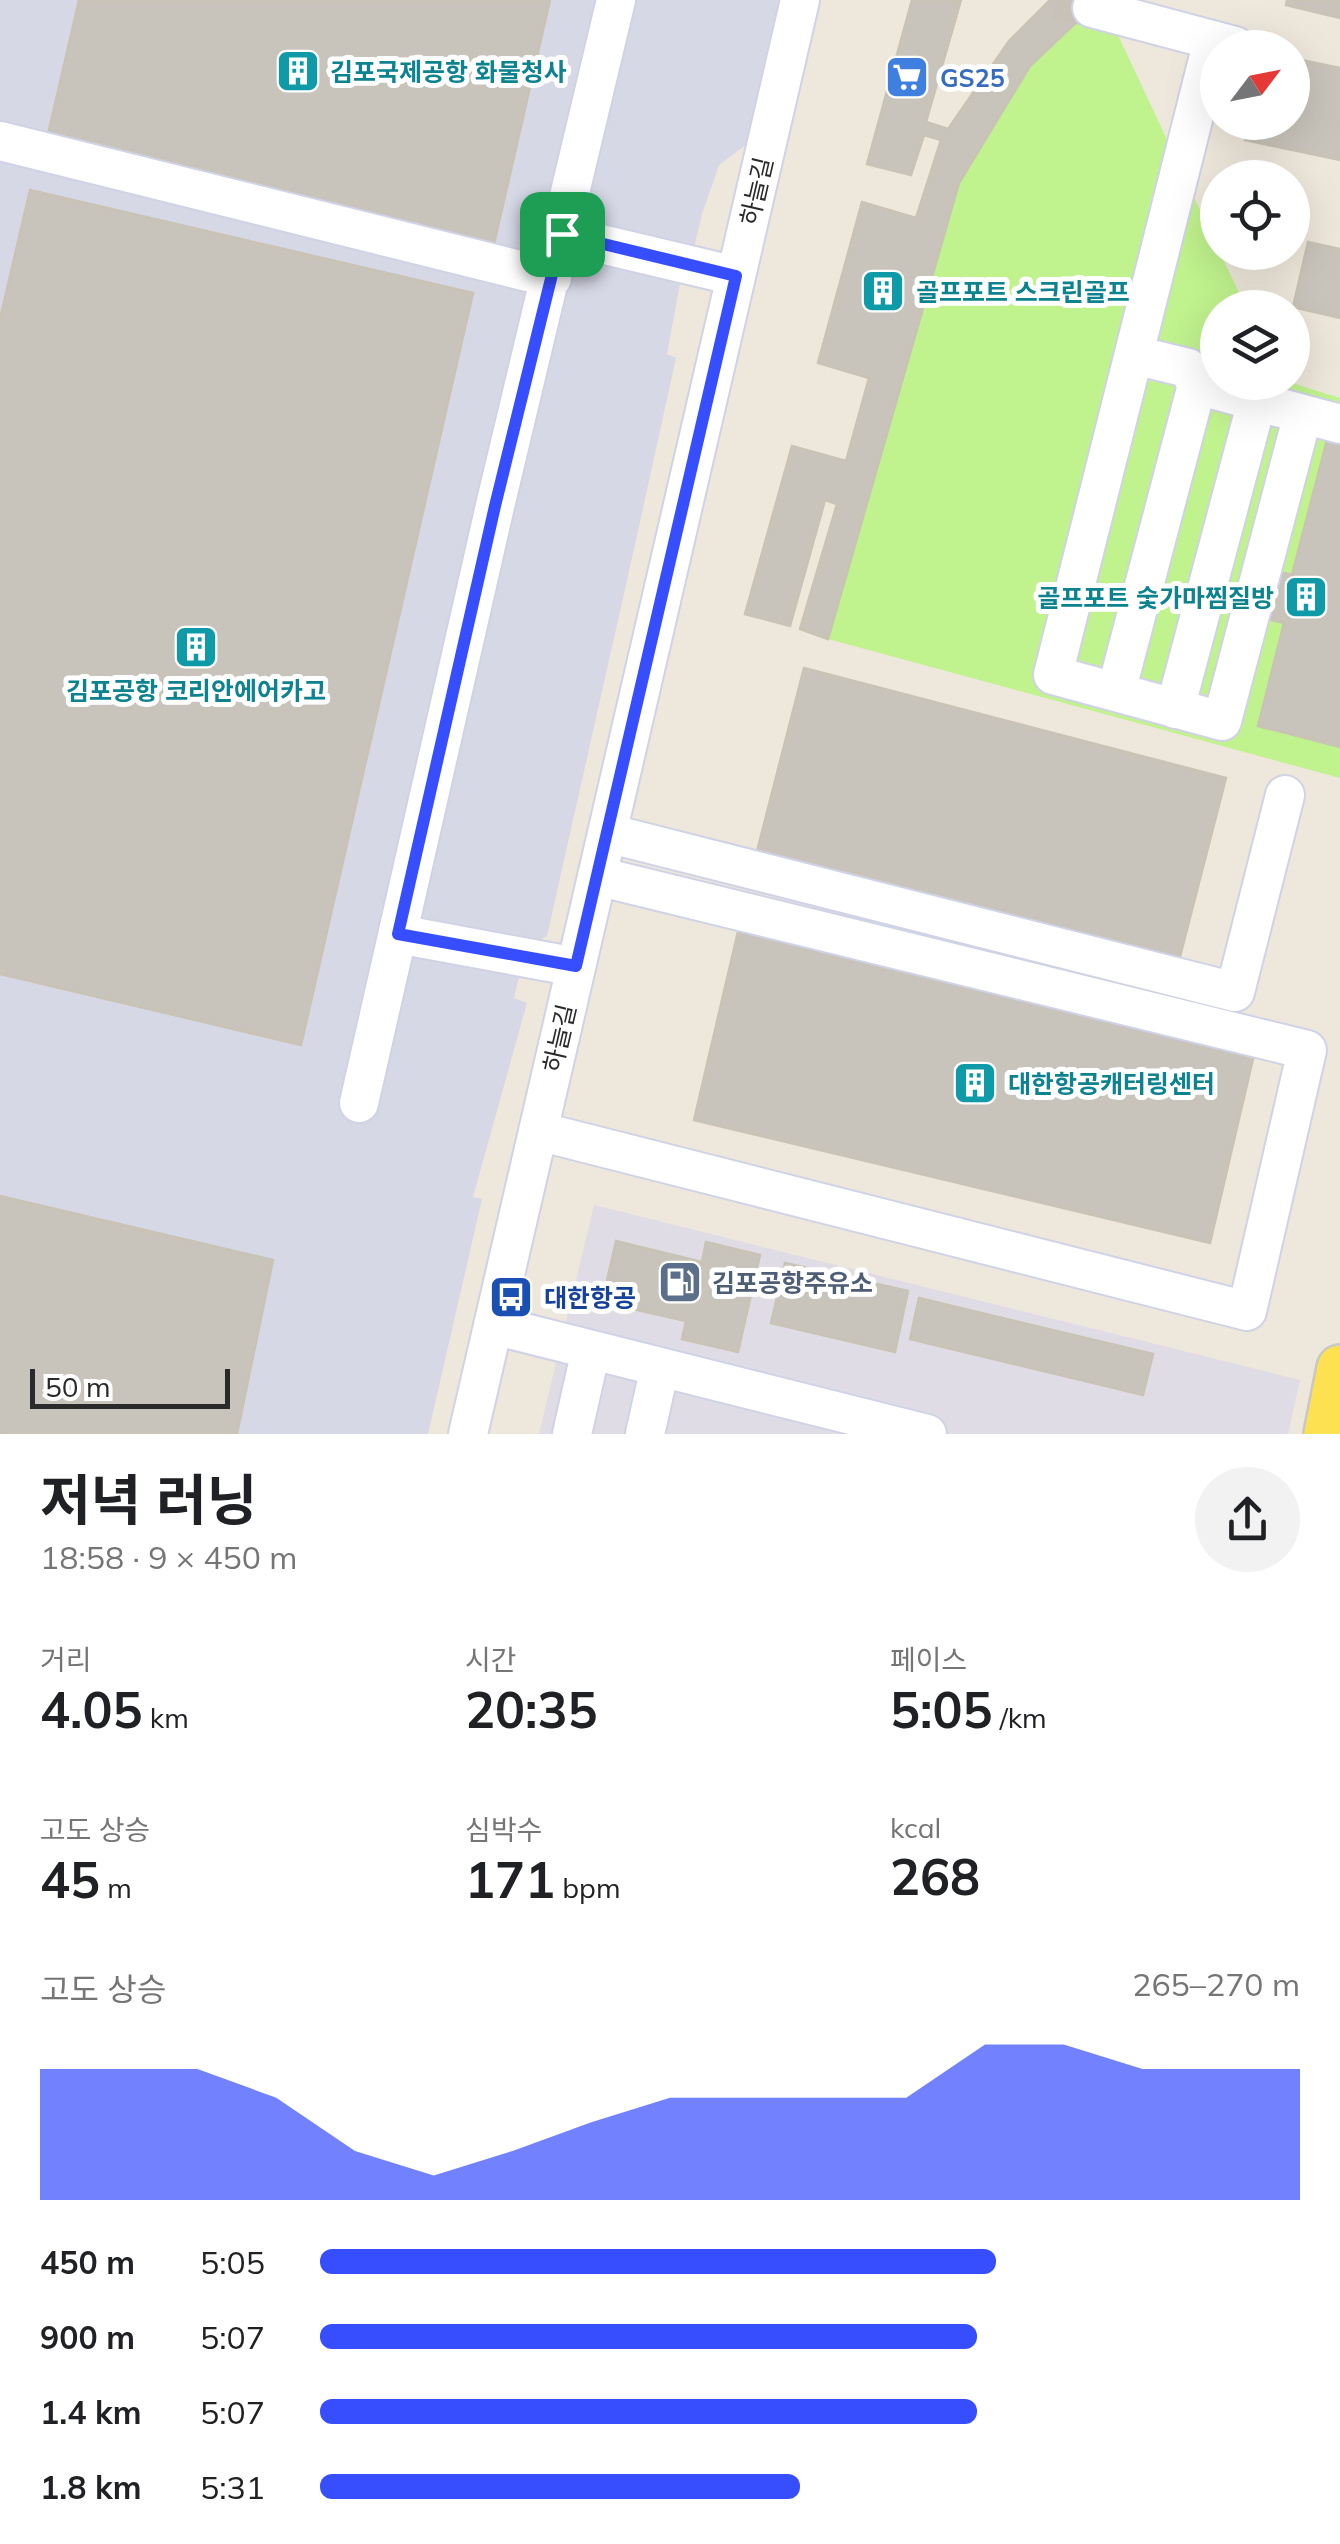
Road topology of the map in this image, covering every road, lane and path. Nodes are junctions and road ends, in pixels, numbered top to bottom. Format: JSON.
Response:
{"nodes":[{"id":1,"x":616,"y":0,"type":"edge"},
{"id":2,"x":800,"y":0,"type":"edge"},
{"id":3,"x":1092,"y":8,"type":"dead end"},
{"id":4,"x":1200,"y":37,"type":"edge"},
{"id":5,"x":1200,"y":123,"type":"edge"},
{"id":6,"x":0,"y":141,"type":"edge"},
{"id":7,"x":562,"y":234,"type":"junction"},
{"id":8,"x":736,"y":276,"type":"junction"},
{"id":9,"x":552,"y":278,"type":"junction"},
{"id":10,"x":1149,"y":294,"type":"junction"},
{"id":11,"x":1134,"y":354,"type":"junction"},
{"id":12,"x":1193,"y":377,"type":"junction"},
{"id":13,"x":1256,"y":402,"type":"junction"},
{"id":14,"x":1303,"y":414,"type":"junction"},
{"id":15,"x":1340,"y":424,"type":"edge"},
{"id":16,"x":1116,"y":692,"type":"junction"},
{"id":17,"x":1176,"y":709,"type":"junction"},
{"id":18,"x":1285,"y":795,"type":"dead end"},
{"id":19,"x":607,"y":833,"type":"junction"},
{"id":20,"x":597,"y":876,"type":"junction"},
{"id":21,"x":398,"y":934,"type":"junction"},
{"id":22,"x":576,"y":966,"type":"junction"},
{"id":23,"x":359,"y":1103,"type":"dead end"},
{"id":24,"x":538,"y":1131,"type":"junction"},
{"id":25,"x":493,"y":1326,"type":"junction"},
{"id":26,"x":591,"y":1350,"type":"junction"},
{"id":27,"x":660,"y":1368,"type":"junction"},
{"id":28,"x":1340,"y":1368,"type":"edge"},
{"id":29,"x":804,"y":1419,"type":"edge"},
{"id":30,"x":468,"y":1434,"type":"edge"},
{"id":31,"x":572,"y":1434,"type":"edge"},
{"id":32,"x":645,"y":1434,"type":"edge"},
{"id":33,"x":927,"y":1434,"type":"edge"},
{"id":34,"x":1327,"y":1434,"type":"edge"}],
"edges":[{"from":1,"to":7,"type":"lane"},
{"from":2,"to":8,"type":"lane","name":"하늘길"},
{"from":3,"to":4,"type":"lane"},
{"from":5,"to":10,"type":"lane"},
{"from":6,"to":9,"type":"lane"},
{"from":7,"to":8,"type":"lane"},
{"from":7,"to":9,"type":"lane"},
{"from":8,"to":19,"type":"lane","name":"하늘길"},
{"from":9,"to":21,"type":"lane"},
{"from":10,"to":11,"type":"lane"},
{"from":10,"to":12,"type":"lane"},
{"from":11,"to":12,"type":"lane"},
{"from":11,"to":16,"type":"lane"},
{"from":12,"to":13,"type":"lane"},
{"from":12,"to":16,"type":"lane"},
{"from":13,"to":14,"type":"lane"},
{"from":13,"to":17,"type":"lane"},
{"from":14,"to":15,"type":"lane"},
{"from":14,"to":17,"type":"lane"},
{"from":16,"to":17,"type":"lane"},
{"from":18,"to":19,"type":"lane"},
{"from":19,"to":20,"type":"lane","name":"하늘길"},
{"from":20,"to":22,"type":"lane","name":"하늘길"},
{"from":20,"to":24,"type":"lane"},
{"from":21,"to":22,"type":"lane"},
{"from":21,"to":23,"type":"lane"},
{"from":22,"to":24,"type":"lane","name":"하늘길"},
{"from":24,"to":25,"type":"lane","name":"하늘길"},
{"from":25,"to":26,"type":"lane"},
{"from":25,"to":30,"type":"lane","name":"하늘길"},
{"from":26,"to":27,"type":"lane"},
{"from":26,"to":31,"type":"lane"},
{"from":27,"to":29,"type":"lane"},
{"from":27,"to":32,"type":"lane"},
{"from":28,"to":34,"type":"main road"},
{"from":29,"to":33,"type":"lane"}]}
